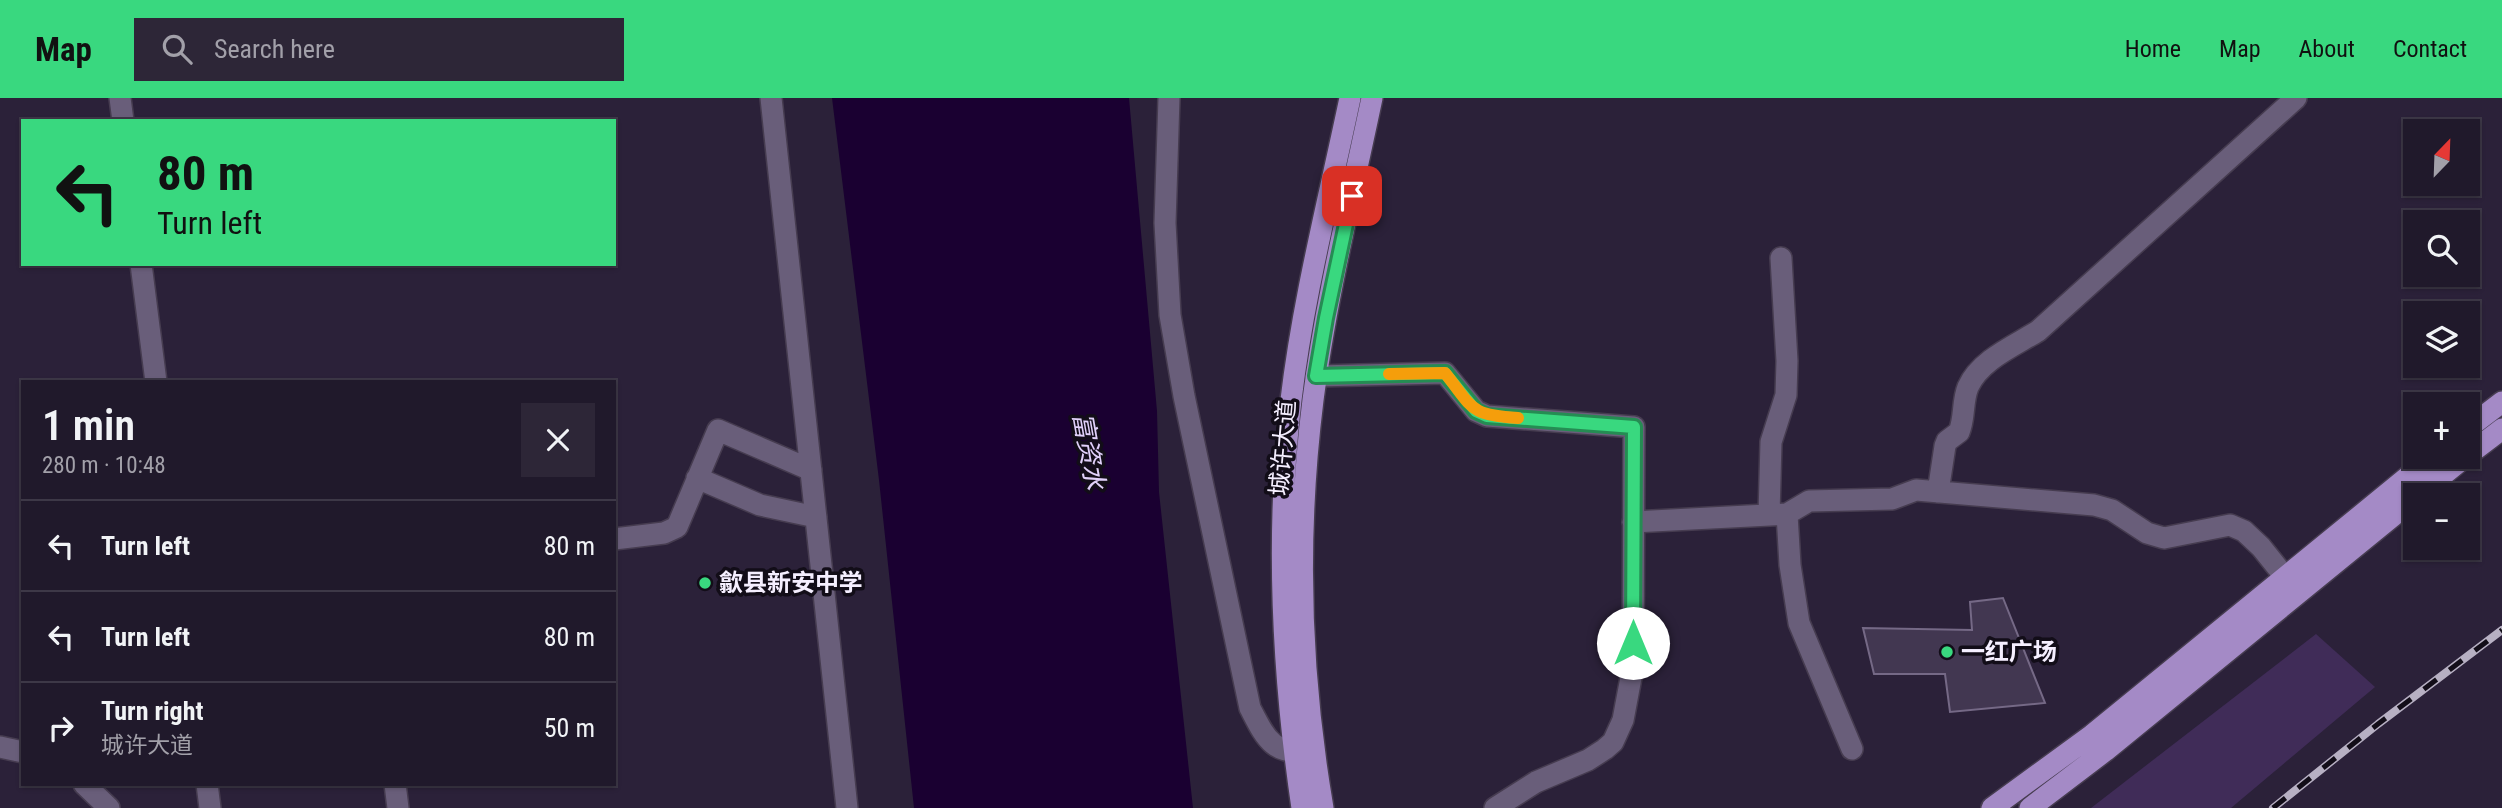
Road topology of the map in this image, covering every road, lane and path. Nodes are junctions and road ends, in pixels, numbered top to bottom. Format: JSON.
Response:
{"nodes":[{"id":1,"x":120,"y":98,"type":"edge"},
{"id":2,"x":772,"y":98,"type":"edge"},
{"id":3,"x":1169,"y":98,"type":"edge"},
{"id":4,"x":1350,"y":98,"type":"edge"},
{"id":5,"x":1372,"y":98,"type":"edge"},
{"id":6,"x":2296,"y":98,"type":"edge"},
{"id":7,"x":123,"y":119,"type":"edge"},
{"id":8,"x":1781,"y":258,"type":"dead end"},
{"id":9,"x":141,"y":266,"type":"edge"},
{"id":10,"x":1316,"y":376,"type":"junction"},
{"id":11,"x":156,"y":380,"type":"edge"},
{"id":12,"x":2502,"y":402,"type":"edge"},
{"id":13,"x":2480,"y":419,"type":"edge"},
{"id":14,"x":2502,"y":429,"type":"edge"},
{"id":15,"x":2480,"y":446,"type":"edge"},
{"id":16,"x":2417,"y":469,"type":"edge"},
{"id":17,"x":2450,"y":469,"type":"edge"},
{"id":18,"x":811,"y":470,"type":"junction"},
{"id":19,"x":697,"y":478,"type":"junction"},
{"id":20,"x":2432,"y":483,"type":"edge"},
{"id":21,"x":1938,"y":492,"type":"junction"},
{"id":22,"x":2403,"y":507,"type":"edge"},
{"id":23,"x":1778,"y":514,"type":"junction"},
{"id":24,"x":816,"y":517,"type":"junction"},
{"id":25,"x":1633,"y":522,"type":"junction"},
{"id":26,"x":616,"y":539,"type":"edge"},
{"id":27,"x":2285,"y":577,"type":"junction"},
{"id":28,"x":0,"y":747,"type":"edge"},
{"id":29,"x":1852,"y":749,"type":"dead end"},
{"id":30,"x":1304,"y":751,"type":"junction"},
{"id":31,"x":21,"y":752,"type":"edge"},
{"id":32,"x":86,"y":786,"type":"edge"},
{"id":33,"x":207,"y":786,"type":"edge"},
{"id":34,"x":395,"y":786,"type":"edge"},
{"id":35,"x":109,"y":808,"type":"edge"},
{"id":36,"x":210,"y":808,"type":"edge"},
{"id":37,"x":398,"y":808,"type":"edge"},
{"id":38,"x":847,"y":808,"type":"edge"},
{"id":39,"x":1301,"y":808,"type":"edge"},
{"id":40,"x":1322,"y":808,"type":"edge"},
{"id":41,"x":1495,"y":808,"type":"edge"},
{"id":42,"x":1992,"y":808,"type":"edge"},
{"id":43,"x":2030,"y":808,"type":"edge"}],
"edges":[{"from":1,"to":7,"type":"street"},
{"from":2,"to":18,"type":"street"},
{"from":3,"to":30,"type":"street"},
{"from":4,"to":30,"type":"main road","name":"城许大道"},
{"from":5,"to":10,"type":"main road","name":"城许大道"},
{"from":6,"to":21,"type":"street"},
{"from":8,"to":23,"type":"street"},
{"from":9,"to":11,"type":"street"},
{"from":10,"to":25,"type":"street"},
{"from":10,"to":30,"type":"main road","name":"城许大道"},
{"from":12,"to":13,"type":"main road"},
{"from":14,"to":15,"type":"main road"},
{"from":16,"to":27,"type":"main road"},
{"from":17,"to":20,"type":"main road"},
{"from":18,"to":19,"type":"street"},
{"from":18,"to":24,"type":"street"},
{"from":19,"to":24,"type":"street"},
{"from":19,"to":26,"type":"street"},
{"from":21,"to":23,"type":"street"},
{"from":21,"to":27,"type":"street"},
{"from":22,"to":43,"type":"main road"},
{"from":23,"to":25,"type":"street"},
{"from":23,"to":29,"type":"street"},
{"from":24,"to":38,"type":"street"},
{"from":25,"to":41,"type":"street"},
{"from":27,"to":42,"type":"main road"},
{"from":28,"to":31,"type":"street"},
{"from":30,"to":39,"type":"main road","name":"城许大道"},
{"from":30,"to":40,"type":"main road","name":"城许大道"},
{"from":32,"to":35,"type":"street"},
{"from":33,"to":36,"type":"street"},
{"from":34,"to":37,"type":"street"}]}
